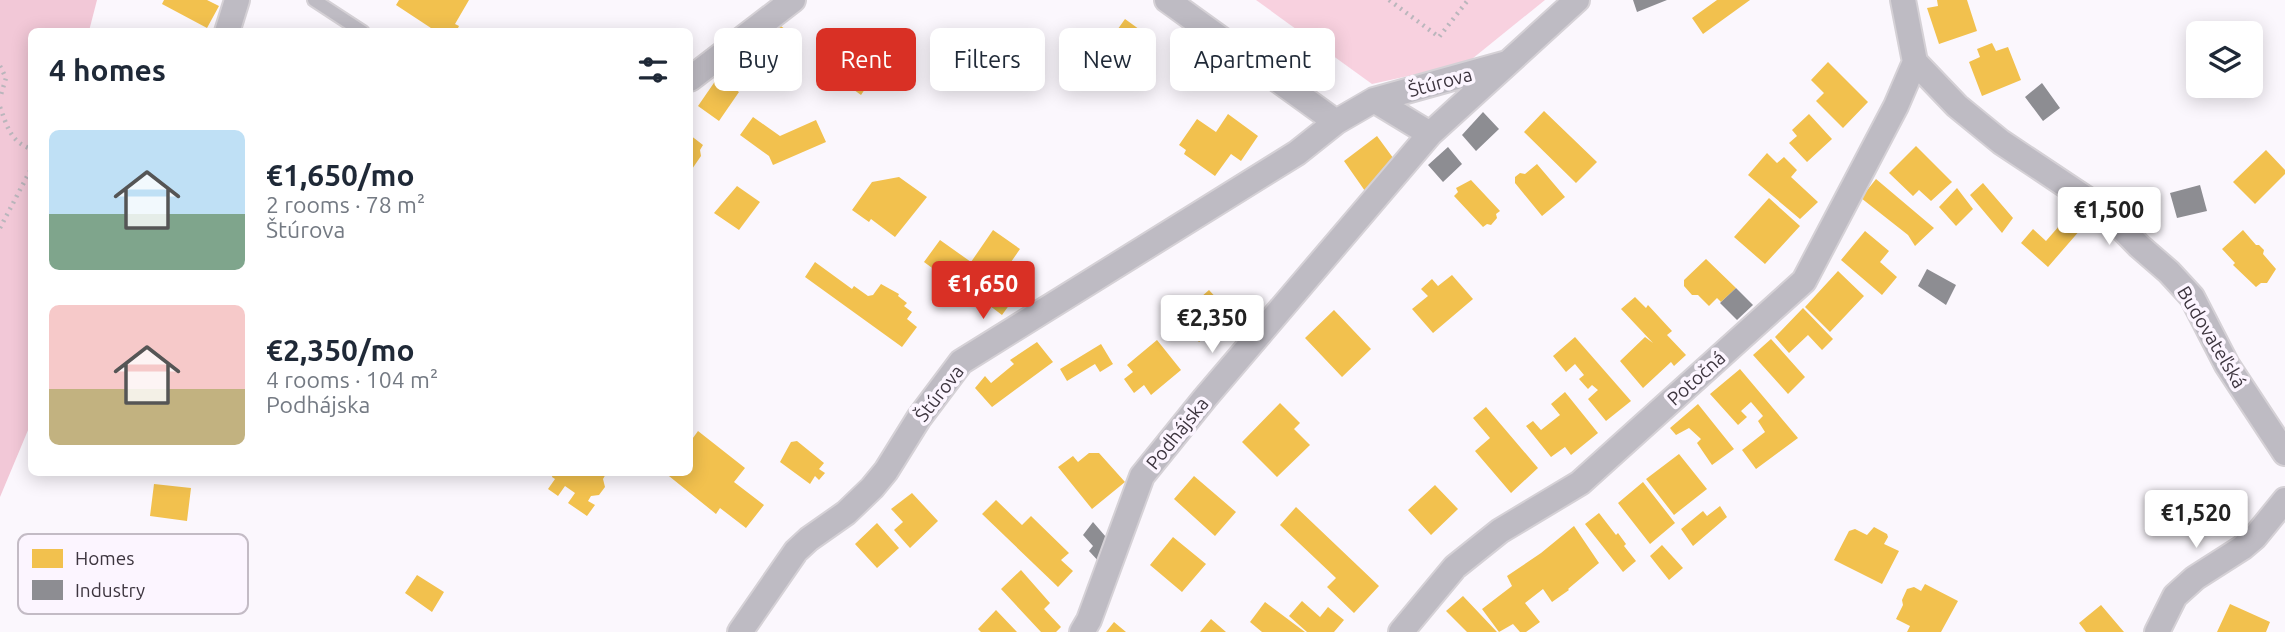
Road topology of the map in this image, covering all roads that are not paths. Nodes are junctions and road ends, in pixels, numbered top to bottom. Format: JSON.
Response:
{"nodes":[{"id":1,"x":237,"y":0,"type":"edge"},
{"id":2,"x":314,"y":0,"type":"edge"},
{"id":3,"x":1167,"y":0,"type":"edge"},
{"id":4,"x":1577,"y":0,"type":"edge"},
{"id":5,"x":1903,"y":0,"type":"edge"},
{"id":6,"x":790,"y":1,"type":"edge"},
{"id":7,"x":229,"y":28,"type":"edge"},
{"id":8,"x":357,"y":28,"type":"edge"},
{"id":9,"x":1915,"y":62,"type":"junction"},
{"id":10,"x":1507,"y":64,"type":"junction"},
{"id":11,"x":693,"y":77,"type":"edge"},
{"id":12,"x":1374,"y":100,"type":"junction"},
{"id":13,"x":1336,"y":122,"type":"junction"},
{"id":14,"x":1430,"y":134,"type":"junction"},
{"id":15,"x":2285,"y":453,"type":"edge"},
{"id":16,"x":2285,"y":500,"type":"edge"},
{"id":17,"x":740,"y":632,"type":"edge"},
{"id":18,"x":1083,"y":632,"type":"edge"},
{"id":19,"x":1401,"y":632,"type":"edge"},
{"id":20,"x":2157,"y":632,"type":"edge"}],
"edges":[{"from":1,"to":7,"type":"street"},
{"from":2,"to":8,"type":"lane"},
{"from":3,"to":13,"type":"street"},
{"from":4,"to":10,"type":"street","name":"Štúrova"},
{"from":5,"to":9,"type":"street"},
{"from":6,"to":11,"type":"street"},
{"from":9,"to":15,"type":"street","name":"Budovateľská"},
{"from":9,"to":19,"type":"street","name":"Potočná"},
{"from":10,"to":12,"type":"street","name":"Štúrova"},
{"from":10,"to":14,"type":"street","name":"Štúrova"},
{"from":12,"to":13,"type":"street","name":"Štúrova"},
{"from":12,"to":14,"type":"street"},
{"from":13,"to":17,"type":"street","name":"Štúrova"},
{"from":14,"to":18,"type":"street","name":"Podhájska"},
{"from":16,"to":20,"type":"street"}]}
